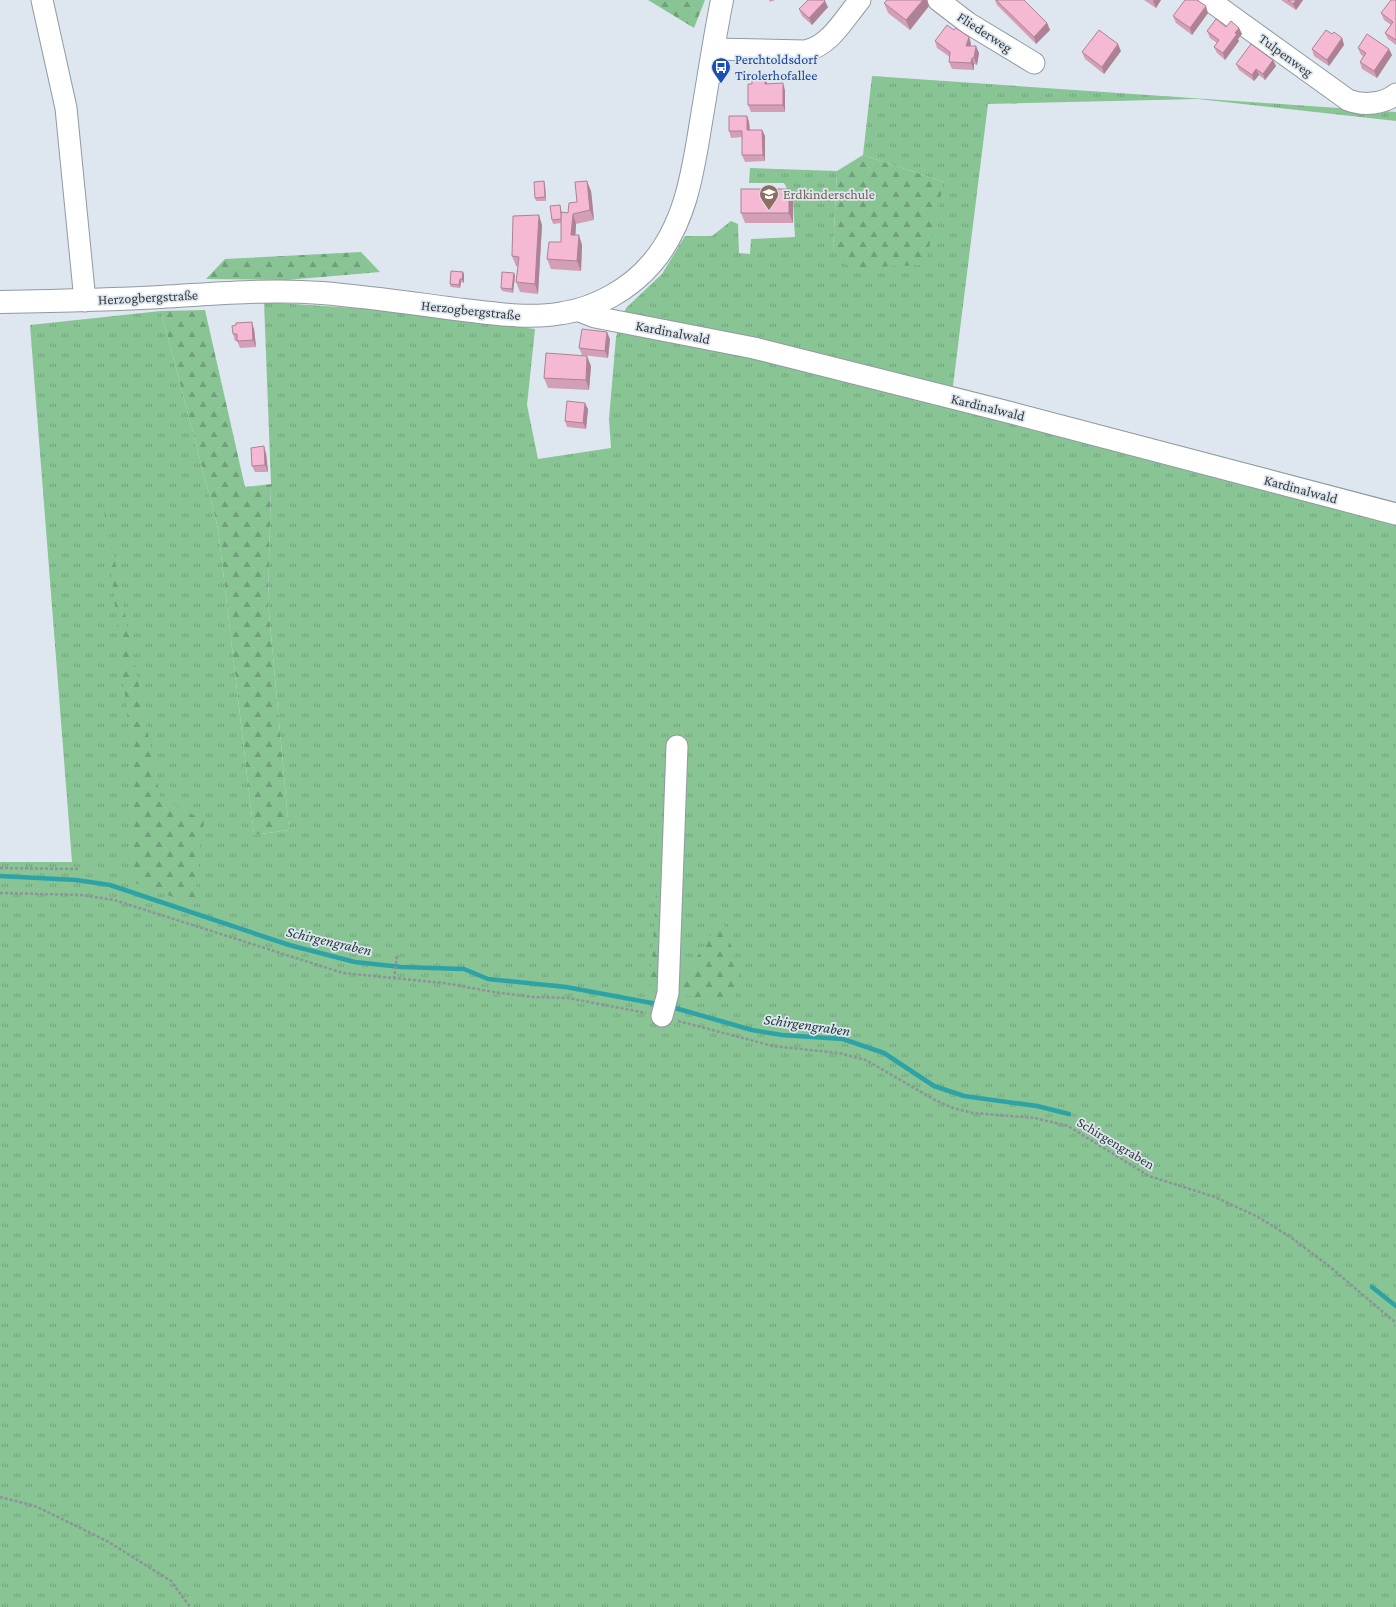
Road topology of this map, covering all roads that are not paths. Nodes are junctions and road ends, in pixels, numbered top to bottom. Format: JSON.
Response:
{"nodes":[{"id":1,"x":42,"y":0,"type":"edge"},
{"id":2,"x":722,"y":0,"type":"edge"},
{"id":3,"x":860,"y":0,"type":"edge"},
{"id":4,"x":938,"y":0,"type":"edge"},
{"id":5,"x":1209,"y":0,"type":"edge"},
{"id":6,"x":713,"y":48,"type":"junction"},
{"id":7,"x":1034,"y":63,"type":"dead end"},
{"id":8,"x":1396,"y":94,"type":"edge"},
{"id":9,"x":85,"y":301,"type":"junction"},
{"id":10,"x":0,"y":302,"type":"edge"},
{"id":11,"x":577,"y":310,"type":"junction"},
{"id":12,"x":1396,"y":514,"type":"edge"},
{"id":13,"x":677,"y":746,"type":"dead end"},
{"id":14,"x":662,"y":1016,"type":"road end"}],
"edges":[{"from":1,"to":9,"type":"street"},
{"from":2,"to":6,"type":"main road","name":"Herzogbergstraße"},
{"from":3,"to":6,"type":"street"},
{"from":4,"to":7,"type":"street","name":"Fliederweg"},
{"from":5,"to":8,"type":"street","name":"Tulpenweg"},
{"from":6,"to":11,"type":"main road","name":"Herzogbergstraße"},
{"from":9,"to":10,"type":"main road","name":"Herzogbergstraße"},
{"from":9,"to":11,"type":"main road","name":"Herzogbergstraße"},
{"from":11,"to":12,"type":"street","name":"Kardinalwald"},
{"from":13,"to":14,"type":"street"}]}
